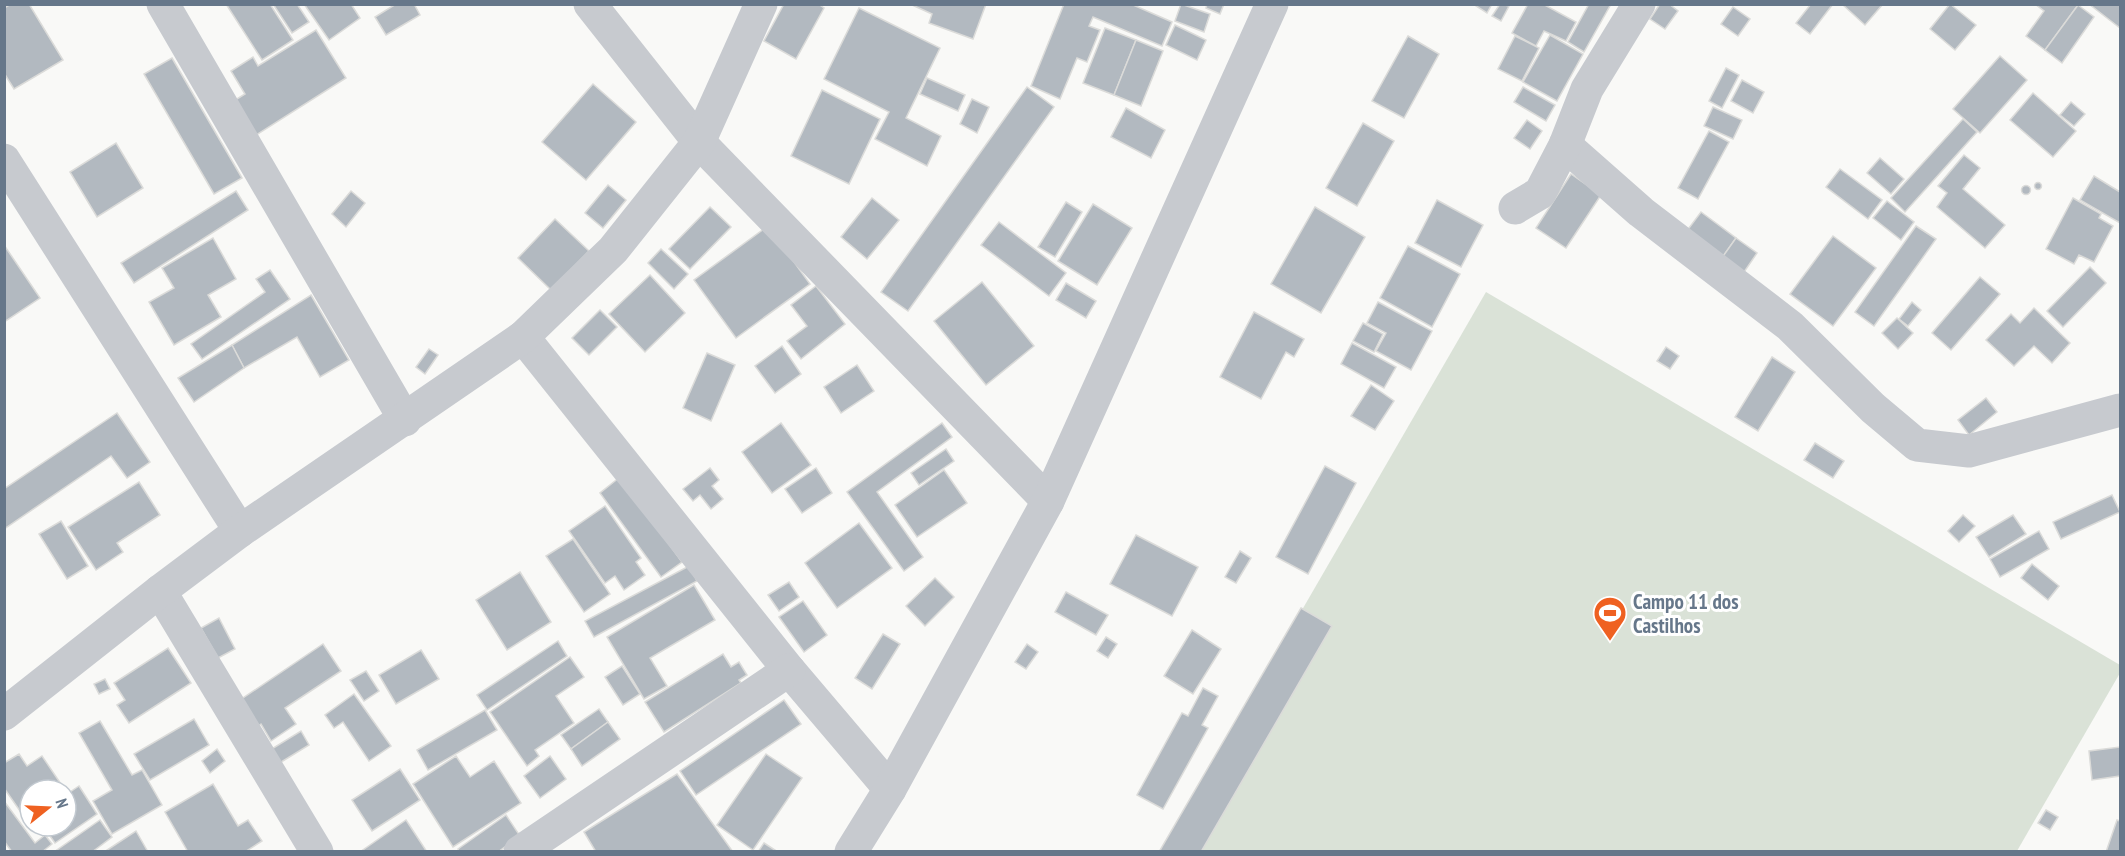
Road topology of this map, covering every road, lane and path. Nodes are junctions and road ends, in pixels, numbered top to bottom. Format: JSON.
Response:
{"nodes":[{"id":1,"x":163,"y":4,"type":"edge"},
{"id":2,"x":590,"y":4,"type":"edge"},
{"id":3,"x":761,"y":4,"type":"edge"},
{"id":4,"x":1272,"y":4,"type":"edge"},
{"id":5,"x":1639,"y":4,"type":"edge"},
{"id":6,"x":699,"y":142,"type":"junction"},
{"id":7,"x":1565,"y":145,"type":"junction"},
{"id":8,"x":4,"y":160,"type":"edge"},
{"id":9,"x":1515,"y":208,"type":"dead end"},
{"id":10,"x":523,"y":337,"type":"junction"},
{"id":11,"x":2121,"y":410,"type":"edge"},
{"id":12,"x":405,"y":420,"type":"junction"},
{"id":13,"x":1048,"y":501,"type":"junction"},
{"id":14,"x":240,"y":531,"type":"junction"},
{"id":15,"x":160,"y":591,"type":"junction"},
{"id":16,"x":789,"y":670,"type":"junction"},
{"id":17,"x":4,"y":714,"type":"edge"},
{"id":18,"x":890,"y":789,"type":"junction"},
{"id":19,"x":317,"y":852,"type":"edge"},
{"id":20,"x":520,"y":852,"type":"edge"},
{"id":21,"x":851,"y":852,"type":"edge"}],
"edges":[{"from":1,"to":12,"type":"street"},
{"from":2,"to":6,"type":"street"},
{"from":3,"to":6,"type":"street"},
{"from":4,"to":13,"type":"street"},
{"from":5,"to":7,"type":"street"},
{"from":6,"to":10,"type":"street"},
{"from":6,"to":13,"type":"street"},
{"from":7,"to":9,"type":"street"},
{"from":7,"to":11,"type":"street"},
{"from":8,"to":14,"type":"street"},
{"from":10,"to":12,"type":"street"},
{"from":10,"to":16,"type":"street"},
{"from":12,"to":14,"type":"street"},
{"from":13,"to":18,"type":"street"},
{"from":14,"to":15,"type":"street"},
{"from":15,"to":17,"type":"street"},
{"from":15,"to":19,"type":"street"},
{"from":16,"to":18,"type":"street"},
{"from":16,"to":20,"type":"street"},
{"from":18,"to":21,"type":"street"}]}
